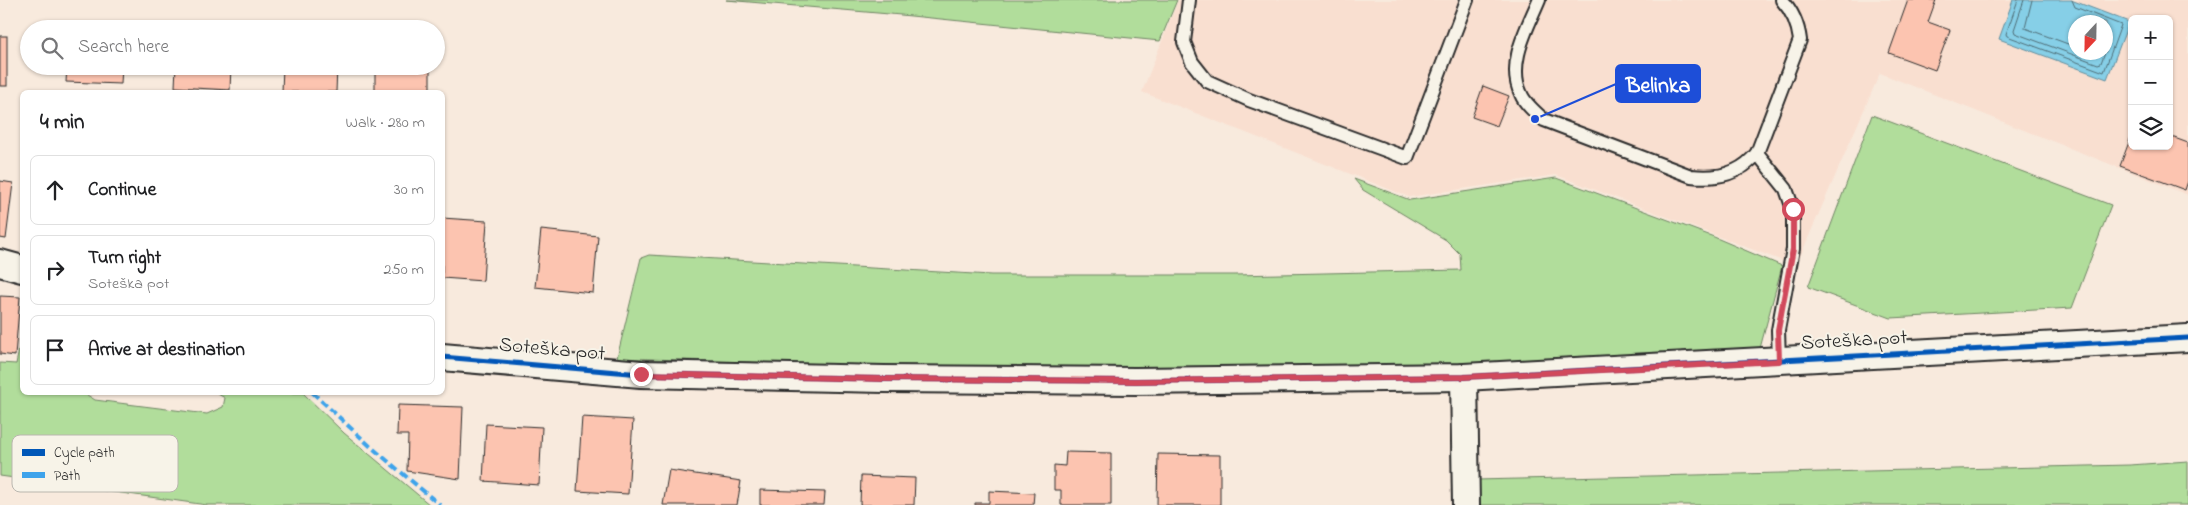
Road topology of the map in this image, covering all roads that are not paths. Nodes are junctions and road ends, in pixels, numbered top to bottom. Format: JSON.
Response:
{"nodes":[{"id":1,"x":1189,"y":0,"type":"edge"},
{"id":2,"x":1467,"y":0,"type":"edge"},
{"id":3,"x":1539,"y":0,"type":"edge"},
{"id":4,"x":1782,"y":0,"type":"edge"},
{"id":5,"x":1757,"y":153,"type":"junction"},
{"id":6,"x":0,"y":262,"type":"edge"},
{"id":7,"x":20,"y":268,"type":"edge"},
{"id":8,"x":2188,"y":338,"type":"edge"},
{"id":9,"x":445,"y":357,"type":"edge"},
{"id":10,"x":1779,"y":361,"type":"junction"},
{"id":11,"x":1464,"y":377,"type":"junction"},
{"id":12,"x":1466,"y":505,"type":"edge"}],
"edges":[{"from":1,"to":2,"type":"lane"},
{"from":3,"to":5,"type":"lane"},
{"from":4,"to":5,"type":"lane"},
{"from":5,"to":10,"type":"lane"},
{"from":6,"to":7,"type":"street"},
{"from":8,"to":10,"type":"street","name":"Soteška pot"},
{"from":9,"to":11,"type":"street","name":"Soteška pot"},
{"from":10,"to":11,"type":"street","name":"Soteška pot"},
{"from":11,"to":12,"type":"street"}]}
